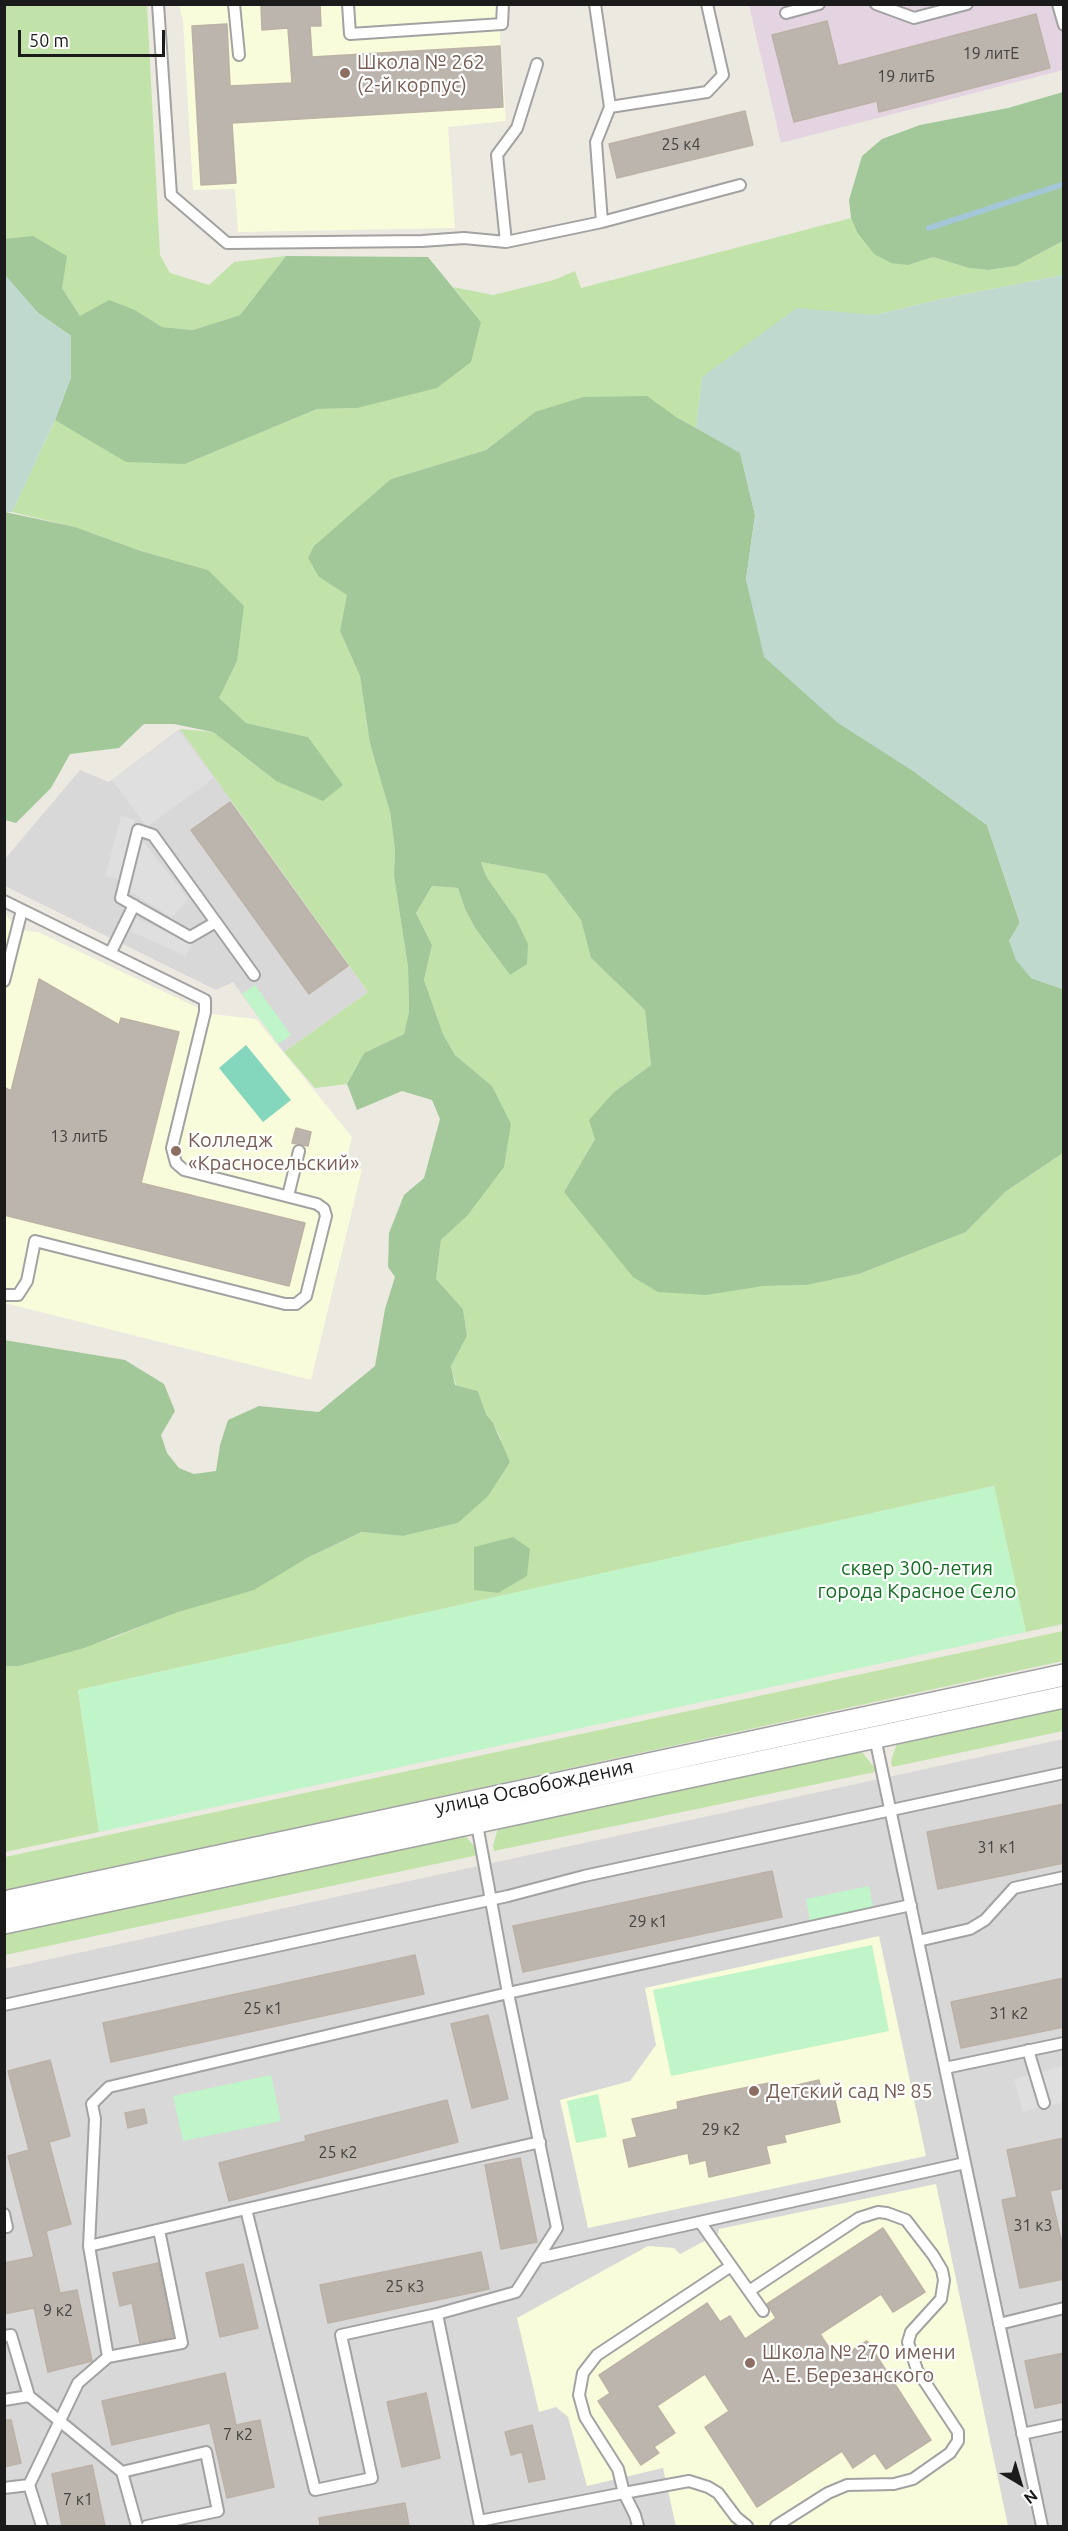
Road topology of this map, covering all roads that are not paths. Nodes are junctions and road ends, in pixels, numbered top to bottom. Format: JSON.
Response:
{"nodes":[{"id":1,"x":158,"y":4,"type":"edge"},
{"id":2,"x":234,"y":4,"type":"edge"},
{"id":3,"x":348,"y":4,"type":"edge"},
{"id":4,"x":503,"y":4,"type":"edge"},
{"id":5,"x":595,"y":4,"type":"edge"},
{"id":6,"x":707,"y":4,"type":"edge"},
{"id":7,"x":819,"y":4,"type":"edge"},
{"id":8,"x":876,"y":4,"type":"edge"},
{"id":9,"x":966,"y":4,"type":"edge"},
{"id":10,"x":1058,"y":4,"type":"edge"},
{"id":11,"x":786,"y":13,"type":"dead end"},
{"id":12,"x":1064,"y":25,"type":"edge"},
{"id":13,"x":239,"y":55,"type":"dead end"},
{"id":14,"x":537,"y":64,"type":"dead end"},
{"id":15,"x":610,"y":107,"type":"junction"},
{"id":16,"x":740,"y":185,"type":"dead end"},
{"id":17,"x":602,"y":222,"type":"junction"},
{"id":18,"x":506,"y":242,"type":"junction"},
{"id":19,"x":4,"y":901,"type":"edge"},
{"id":20,"x":134,"y":905,"type":"junction"},
{"id":21,"x":22,"y":910,"type":"junction"},
{"id":22,"x":216,"y":922,"type":"junction"},
{"id":23,"x":111,"y":952,"type":"junction"},
{"id":24,"x":254,"y":975,"type":"dead end"},
{"id":25,"x":4,"y":981,"type":"edge"},
{"id":26,"x":299,"y":1151,"type":"dead end"},
{"id":27,"x":288,"y":1196,"type":"junction"},
{"id":28,"x":4,"y":1295,"type":"edge"},
{"id":29,"x":1064,"y":1675,"type":"edge"},
{"id":30,"x":1064,"y":1697,"type":"edge"},
{"id":31,"x":872,"y":1726,"type":"junction"},
{"id":32,"x":1064,"y":1773,"type":"edge"},
{"id":33,"x":891,"y":1810,"type":"junction"},
{"id":34,"x":474,"y":1811,"type":"junction"},
{"id":35,"x":1064,"y":1877,"type":"edge"},
{"id":36,"x":492,"y":1899,"type":"junction"},
{"id":37,"x":4,"y":1902,"type":"edge"},
{"id":38,"x":910,"y":1905,"type":"junction"},
{"id":39,"x":4,"y":1923,"type":"edge"},
{"id":40,"x":918,"y":1941,"type":"junction"},
{"id":41,"x":508,"y":1994,"type":"junction"},
{"id":42,"x":4,"y":2005,"type":"edge"},
{"id":43,"x":1064,"y":2043,"type":"edge"},
{"id":44,"x":1028,"y":2050,"type":"junction"},
{"id":45,"x":945,"y":2068,"type":"junction"},
{"id":46,"x":1044,"y":2103,"type":"dead end"},
{"id":47,"x":540,"y":2142,"type":"junction"},
{"id":48,"x":965,"y":2163,"type":"junction"},
{"id":49,"x":246,"y":2210,"type":"junction"},
{"id":50,"x":4,"y":2214,"type":"edge"},
{"id":51,"x":700,"y":2222,"type":"junction"},
{"id":52,"x":4,"y":2227,"type":"edge"},
{"id":53,"x":159,"y":2230,"type":"junction"},
{"id":54,"x":89,"y":2246,"type":"junction"},
{"id":55,"x":538,"y":2258,"type":"junction"},
{"id":56,"x":731,"y":2266,"type":"junction"},
{"id":57,"x":749,"y":2291,"type":"junction"},
{"id":58,"x":1064,"y":2308,"type":"edge"},
{"id":59,"x":763,"y":2311,"type":"dead end"},
{"id":60,"x":437,"y":2314,"type":"junction"},
{"id":61,"x":999,"y":2324,"type":"junction"},
{"id":62,"x":4,"y":2336,"type":"edge"},
{"id":63,"x":108,"y":2357,"type":"junction"},
{"id":64,"x":29,"y":2397,"type":"junction"},
{"id":65,"x":4,"y":2400,"type":"edge"},
{"id":66,"x":61,"y":2421,"type":"junction"},
{"id":67,"x":1064,"y":2425,"type":"edge"},
{"id":68,"x":1022,"y":2434,"type":"junction"},
{"id":69,"x":122,"y":2472,"type":"junction"},
{"id":70,"x":29,"y":2485,"type":"junction"},
{"id":71,"x":4,"y":2488,"type":"edge"},
{"id":72,"x":624,"y":2493,"type":"junction"},
{"id":73,"x":480,"y":2524,"type":"edge"},
{"id":74,"x":42,"y":2526,"type":"edge"},
{"id":75,"x":137,"y":2526,"type":"edge"},
{"id":76,"x":147,"y":2526,"type":"edge"},
{"id":77,"x":638,"y":2526,"type":"edge"},
{"id":78,"x":747,"y":2526,"type":"edge"},
{"id":79,"x":776,"y":2526,"type":"edge"},
{"id":80,"x":1042,"y":2526,"type":"edge"}],
"edges":[{"from":1,"to":18,"type":"lane"},
{"from":2,"to":13,"type":"lane"},
{"from":3,"to":4,"type":"lane"},
{"from":5,"to":15,"type":"lane"},
{"from":6,"to":15,"type":"lane"},
{"from":7,"to":11,"type":"lane"},
{"from":8,"to":9,"type":"lane"},
{"from":10,"to":12,"type":"lane"},
{"from":14,"to":18,"type":"lane"},
{"from":15,"to":17,"type":"lane"},
{"from":16,"to":17,"type":"lane"},
{"from":17,"to":18,"type":"lane"},
{"from":19,"to":21,"type":"lane"},
{"from":20,"to":22,"type":"lane"},
{"from":20,"to":22,"type":"lane"},
{"from":20,"to":23,"type":"lane"},
{"from":21,"to":23,"type":"lane"},
{"from":21,"to":25,"type":"lane"},
{"from":22,"to":24,"type":"lane"},
{"from":23,"to":27,"type":"lane"},
{"from":26,"to":27,"type":"lane"},
{"from":27,"to":28,"type":"lane"},
{"from":29,"to":31,"type":"street","name":"улица Освобождения"},
{"from":30,"to":31,"type":"street","name":"улица Освобождения"},
{"from":31,"to":33,"type":"lane"},
{"from":31,"to":34,"type":"street","name":"улица Освобождения"},
{"from":32,"to":33,"type":"lane"},
{"from":33,"to":36,"type":"lane"},
{"from":33,"to":38,"type":"lane"},
{"from":34,"to":36,"type":"lane"},
{"from":34,"to":37,"type":"street","name":"улица Освобождения"},
{"from":34,"to":39,"type":"street","name":"улица Освобождения"},
{"from":35,"to":40,"type":"lane"},
{"from":36,"to":41,"type":"lane"},
{"from":36,"to":42,"type":"lane"},
{"from":38,"to":40,"type":"lane"},
{"from":38,"to":41,"type":"lane"},
{"from":40,"to":45,"type":"lane"},
{"from":41,"to":47,"type":"lane"},
{"from":41,"to":54,"type":"lane"},
{"from":43,"to":44,"type":"lane"},
{"from":44,"to":45,"type":"lane"},
{"from":44,"to":46,"type":"lane"},
{"from":45,"to":48,"type":"lane"},
{"from":47,"to":49,"type":"lane"},
{"from":47,"to":55,"type":"lane"},
{"from":48,"to":51,"type":"lane"},
{"from":48,"to":61,"type":"lane"},
{"from":49,"to":53,"type":"lane"},
{"from":49,"to":60,"type":"lane"},
{"from":50,"to":52,"type":"lane"},
{"from":51,"to":55,"type":"lane"},
{"from":51,"to":56,"type":"lane"},
{"from":53,"to":54,"type":"lane"},
{"from":53,"to":63,"type":"lane"},
{"from":54,"to":63,"type":"lane"},
{"from":55,"to":60,"type":"lane"},
{"from":56,"to":57,"type":"lane"},
{"from":56,"to":72,"type":"lane"},
{"from":57,"to":59,"type":"lane"},
{"from":57,"to":79,"type":"lane"},
{"from":58,"to":61,"type":"lane"},
{"from":60,"to":73,"type":"lane"},
{"from":61,"to":68,"type":"lane"},
{"from":62,"to":64,"type":"lane"},
{"from":63,"to":66,"type":"lane"},
{"from":64,"to":65,"type":"lane"},
{"from":64,"to":66,"type":"lane"},
{"from":66,"to":69,"type":"lane"},
{"from":66,"to":70,"type":"lane"},
{"from":67,"to":68,"type":"lane"},
{"from":68,"to":80,"type":"lane"},
{"from":69,"to":75,"type":"lane"},
{"from":69,"to":76,"type":"lane"},
{"from":70,"to":71,"type":"lane"},
{"from":70,"to":74,"type":"lane"},
{"from":72,"to":73,"type":"lane"},
{"from":72,"to":77,"type":"lane"},
{"from":72,"to":78,"type":"lane"}]}
